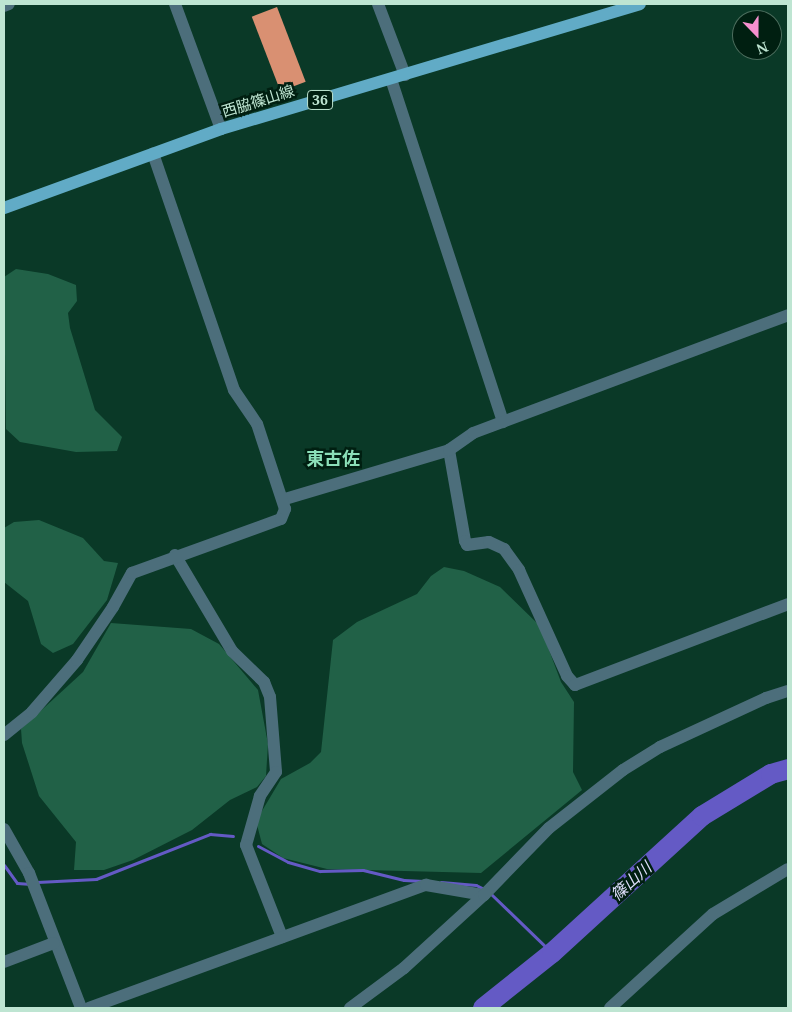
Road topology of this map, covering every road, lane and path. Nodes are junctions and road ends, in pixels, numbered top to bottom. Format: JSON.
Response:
{"nodes":[{"id":1,"x":9,"y":4,"type":"edge"},
{"id":2,"x":175,"y":4,"type":"edge"},
{"id":3,"x":378,"y":4,"type":"edge"},
{"id":4,"x":640,"y":4,"type":"edge"},
{"id":5,"x":4,"y":6,"type":"edge"},
{"id":6,"x":405,"y":74,"type":"junction"},
{"id":7,"x":391,"y":79,"type":"junction"},
{"id":8,"x":221,"y":129,"type":"junction"},
{"id":9,"x":154,"y":153,"type":"junction"},
{"id":10,"x":4,"y":208,"type":"edge"},
{"id":11,"x":788,"y":315,"type":"edge"},
{"id":12,"x":504,"y":422,"type":"junction"},
{"id":13,"x":449,"y":450,"type":"junction"},
{"id":14,"x":285,"y":499,"type":"junction"},
{"id":15,"x":176,"y":555,"type":"junction"},
{"id":16,"x":788,"y":604,"type":"edge"},
{"id":17,"x":788,"y":691,"type":"edge"},
{"id":18,"x":4,"y":735,"type":"edge"},
{"id":19,"x":4,"y":829,"type":"edge"},
{"id":20,"x":788,"y":869,"type":"edge"},
{"id":21,"x":484,"y":895,"type":"junction"},
{"id":22,"x":282,"y":937,"type":"junction"},
{"id":23,"x":54,"y":943,"type":"junction"},
{"id":24,"x":4,"y":962,"type":"edge"},
{"id":25,"x":81,"y":1008,"type":"edge"},
{"id":26,"x":89,"y":1008,"type":"edge"},
{"id":27,"x":350,"y":1008,"type":"edge"},
{"id":28,"x":610,"y":1008,"type":"edge"}],
"edges":[{"from":1,"to":5,"type":"street"},
{"from":2,"to":8,"type":"street"},
{"from":3,"to":6,"type":"street"},
{"from":4,"to":6,"type":"main road","name":"西脇篠山線","number":"36"},
{"from":6,"to":7,"type":"main road","name":"西脇篠山線","number":"36"},
{"from":7,"to":8,"type":"main road","name":"西脇篠山線","number":"36"},
{"from":7,"to":12,"type":"street"},
{"from":8,"to":9,"type":"main road","name":"西脇篠山線","number":"36"},
{"from":9,"to":10,"type":"main road","name":"西脇篠山線","number":"36"},
{"from":9,"to":14,"type":"street"},
{"from":11,"to":12,"type":"street"},
{"from":12,"to":13,"type":"street"},
{"from":13,"to":14,"type":"street"},
{"from":13,"to":16,"type":"street"},
{"from":14,"to":15,"type":"street"},
{"from":15,"to":18,"type":"street"},
{"from":15,"to":22,"type":"street"},
{"from":17,"to":21,"type":"street"},
{"from":19,"to":23,"type":"street"},
{"from":20,"to":28,"type":"street"},
{"from":21,"to":22,"type":"street"},
{"from":21,"to":27,"type":"street"},
{"from":22,"to":26,"type":"street"},
{"from":23,"to":24,"type":"street"},
{"from":23,"to":25,"type":"street"}]}
